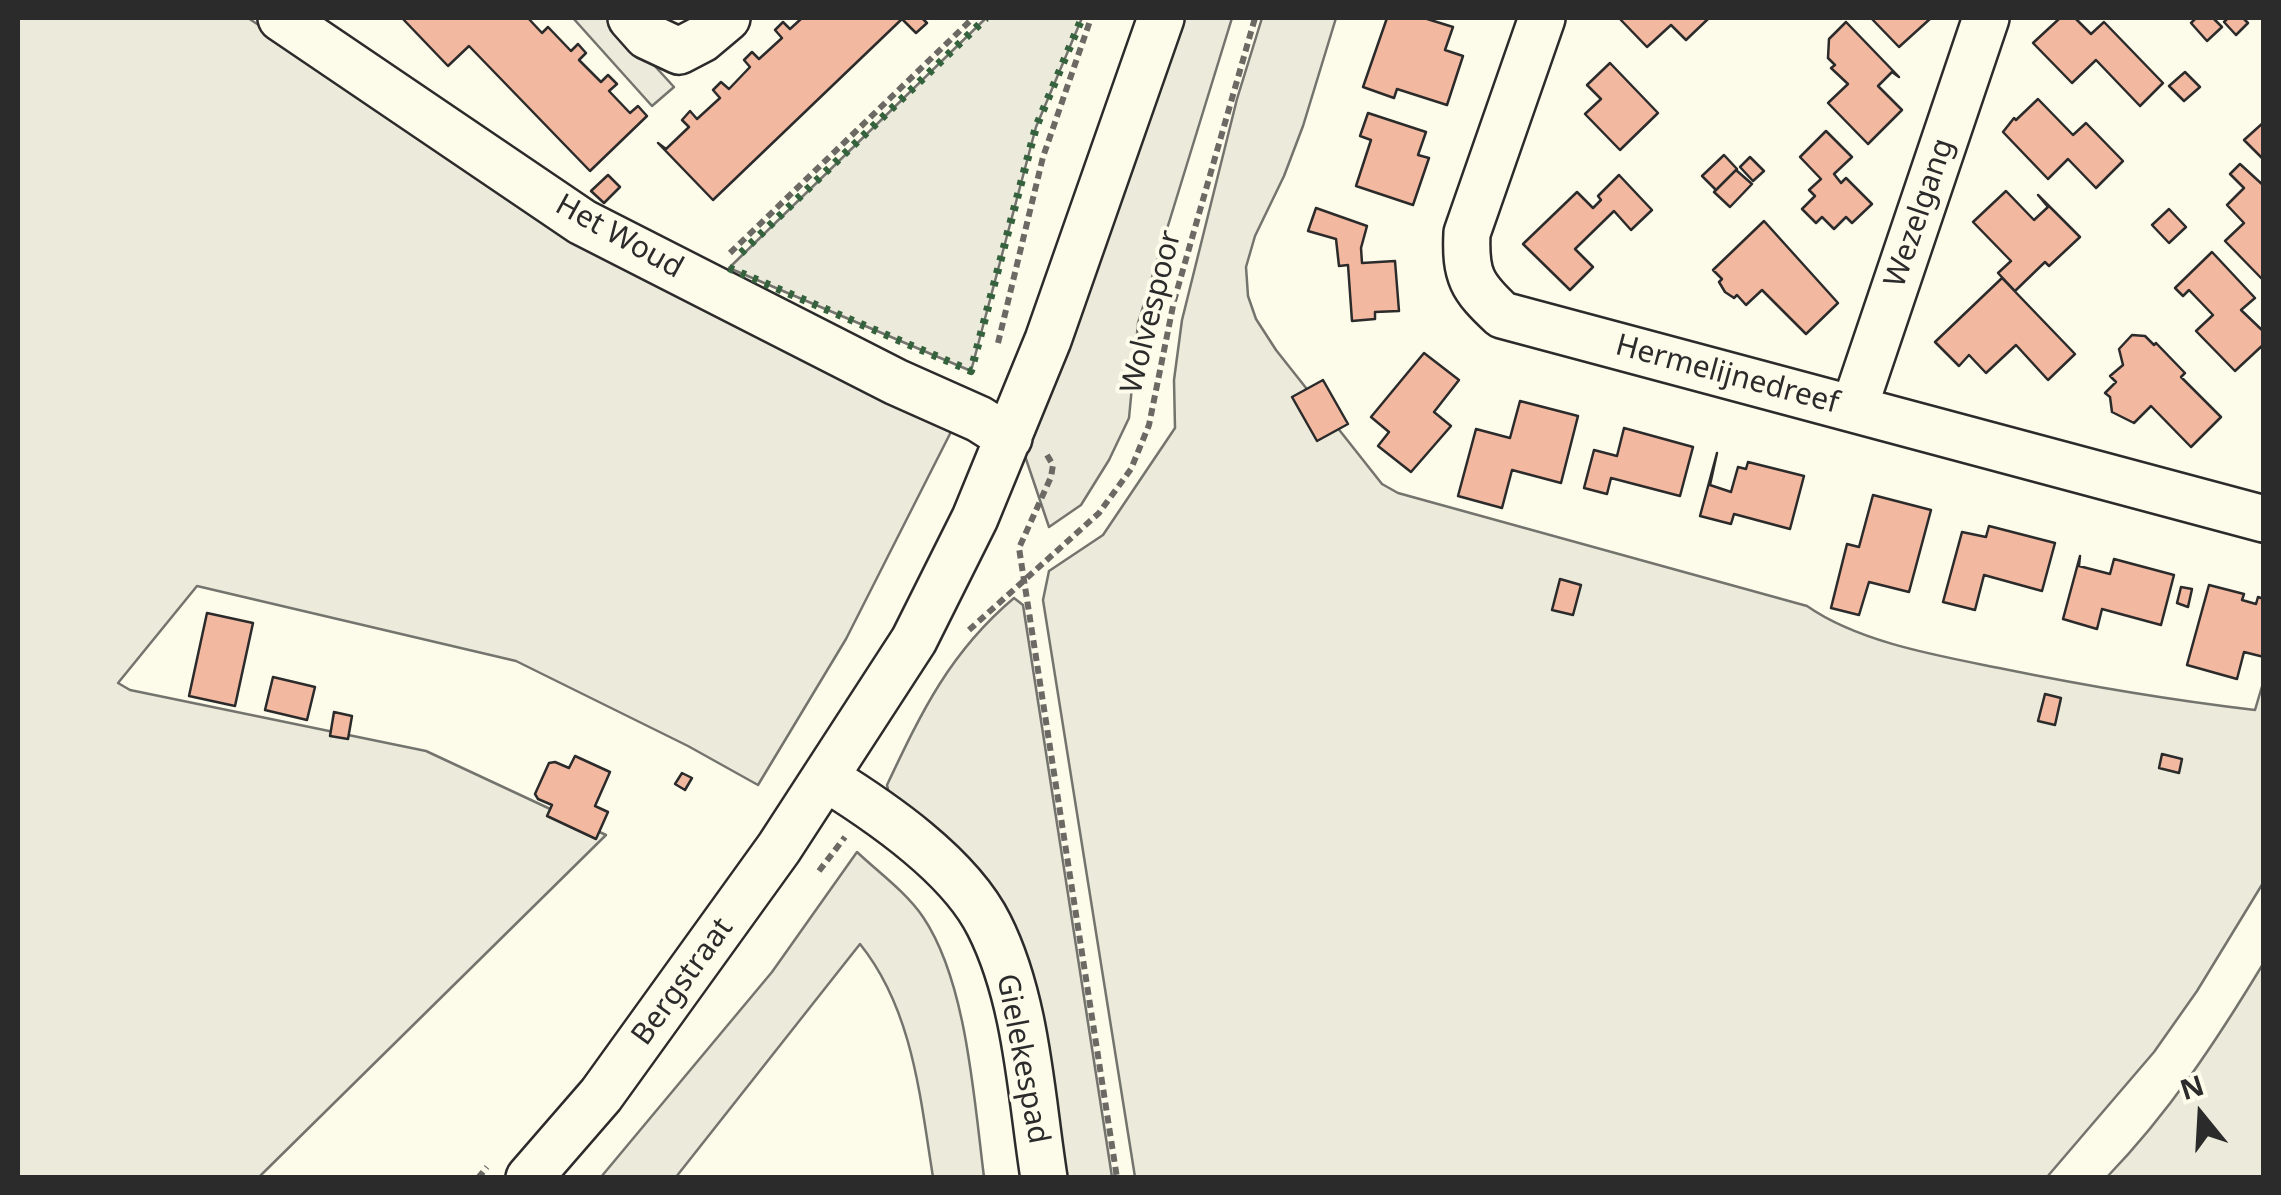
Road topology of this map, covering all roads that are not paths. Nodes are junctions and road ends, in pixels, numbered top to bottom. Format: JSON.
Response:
{"nodes":[{"id":1,"x":281,"y":18,"type":"edge"},
{"id":2,"x":631,"y":18,"type":"edge"},
{"id":3,"x":727,"y":18,"type":"edge"},
{"id":4,"x":1160,"y":18,"type":"edge"},
{"id":5,"x":1542,"y":18,"type":"edge"},
{"id":6,"x":1986,"y":18,"type":"edge"},
{"id":7,"x":1854,"y":408,"type":"junction"},
{"id":8,"x":1009,"y":438,"type":"junction"},
{"id":9,"x":2260,"y":508,"type":"edge"},
{"id":10,"x":826,"y":778,"type":"junction"},
{"id":11,"x":530,"y":1178,"type":"edge"},
{"id":12,"x":1044,"y":1178,"type":"edge"}],
"edges":[{"from":1,"to":8,"type":"street","name":"Het Woud"},
{"from":2,"to":3,"type":"street"},
{"from":4,"to":8,"type":"street"},
{"from":5,"to":7,"type":"street","name":"Hermelijnedreef"},
{"from":6,"to":7,"type":"street","name":"Wezelgang"},
{"from":7,"to":9,"type":"street","name":"Hermelijnedreef"},
{"from":8,"to":10,"type":"street"},
{"from":10,"to":11,"type":"street","name":"Bergstraat"},
{"from":10,"to":12,"type":"street","name":"Gielekespad"}]}
